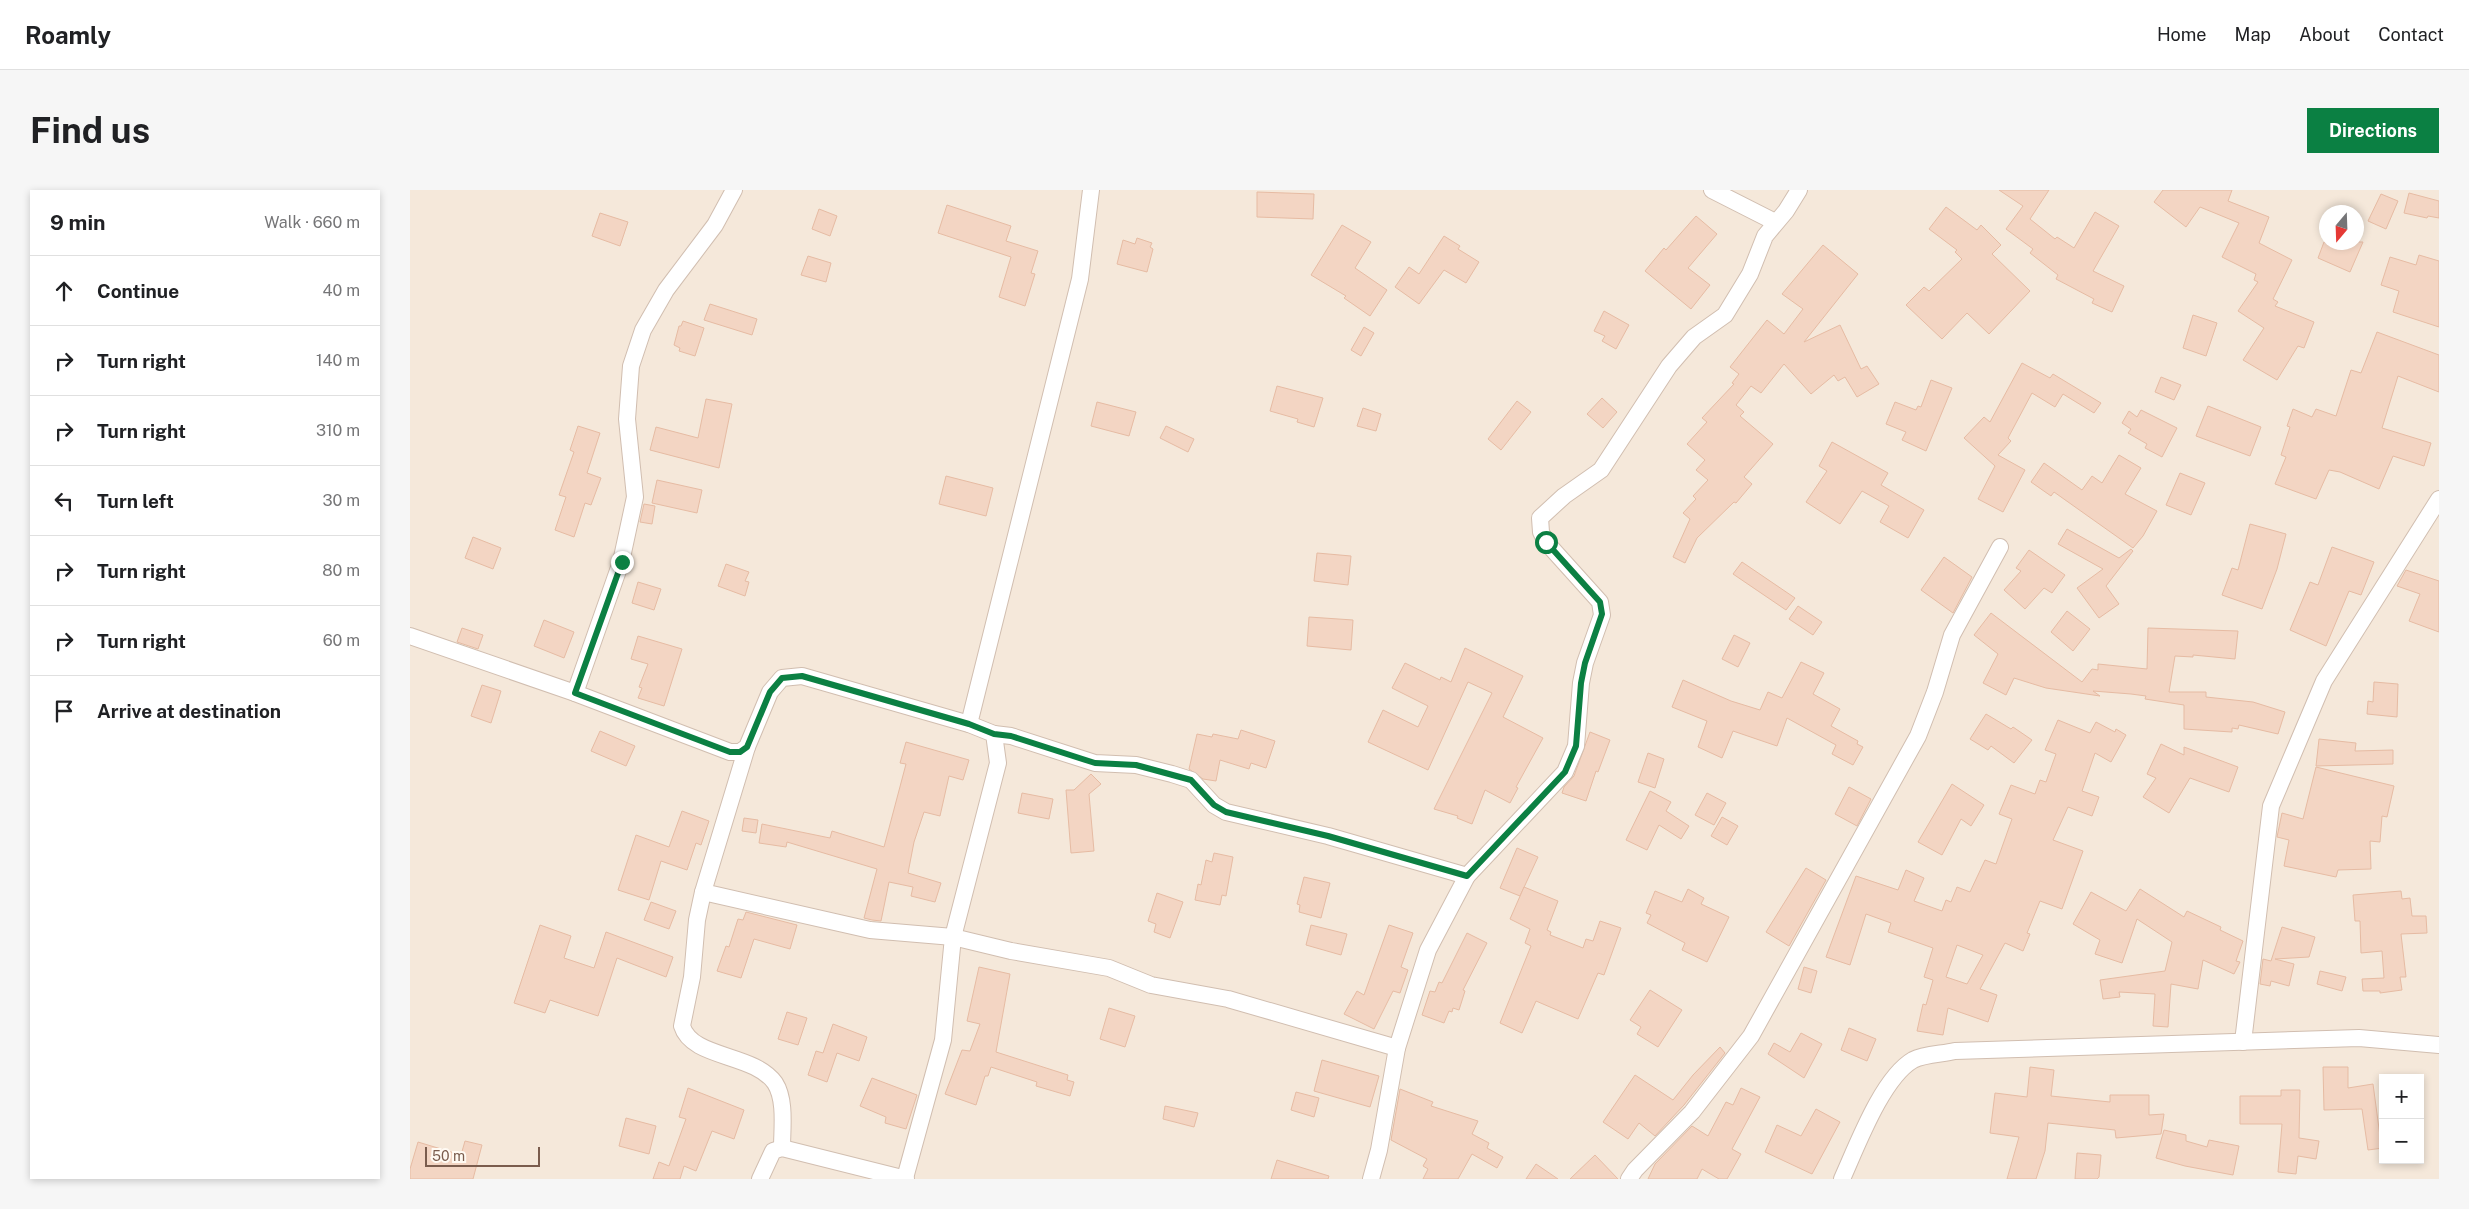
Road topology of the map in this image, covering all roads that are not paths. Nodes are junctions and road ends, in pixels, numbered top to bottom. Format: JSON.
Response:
{"nodes":[{"id":1,"x":734,"y":190,"type":"edge"},
{"id":2,"x":1091,"y":190,"type":"edge"},
{"id":3,"x":1712,"y":190,"type":"edge"},
{"id":4,"x":1799,"y":190,"type":"edge"},
{"id":5,"x":1775,"y":222,"type":"junction"},
{"id":6,"x":2439,"y":499,"type":"edge"},
{"id":7,"x":2000,"y":547,"type":"dead end"},
{"id":8,"x":410,"y":636,"type":"edge"},
{"id":9,"x":575,"y":693,"type":"junction"},
{"id":10,"x":969,"y":724,"type":"junction"},
{"id":11,"x":994,"y":734,"type":"junction"},
{"id":12,"x":747,"y":747,"type":"junction"},
{"id":13,"x":1467,"y":876,"type":"junction"},
{"id":14,"x":702,"y":892,"type":"junction"},
{"id":15,"x":953,"y":937,"type":"junction"},
{"id":16,"x":2244,"y":1042,"type":"junction"},
{"id":17,"x":2439,"y":1045,"type":"edge"},
{"id":18,"x":1397,"y":1048,"type":"junction"},
{"id":19,"x":782,"y":1148,"type":"junction"},
{"id":20,"x":760,"y":1179,"type":"edge"},
{"id":21,"x":906,"y":1179,"type":"edge"},
{"id":22,"x":1372,"y":1179,"type":"edge"},
{"id":23,"x":1629,"y":1179,"type":"edge"},
{"id":24,"x":1842,"y":1179,"type":"edge"}],
"edges":[{"from":1,"to":9,"type":"street"},
{"from":2,"to":10,"type":"street"},
{"from":3,"to":5,"type":"street"},
{"from":4,"to":5,"type":"street"},
{"from":5,"to":13,"type":"street"},
{"from":6,"to":16,"type":"street"},
{"from":7,"to":23,"type":"street"},
{"from":8,"to":9,"type":"street"},
{"from":9,"to":12,"type":"street"},
{"from":10,"to":11,"type":"street"},
{"from":10,"to":12,"type":"street"},
{"from":11,"to":13,"type":"street"},
{"from":11,"to":15,"type":"street"},
{"from":12,"to":14,"type":"street"},
{"from":13,"to":18,"type":"street"},
{"from":14,"to":15,"type":"street"},
{"from":14,"to":19,"type":"street"},
{"from":15,"to":18,"type":"street"},
{"from":15,"to":21,"type":"street"},
{"from":16,"to":17,"type":"street"},
{"from":16,"to":24,"type":"street"},
{"from":18,"to":22,"type":"street"},
{"from":19,"to":20,"type":"street"},
{"from":19,"to":21,"type":"street"}]}
